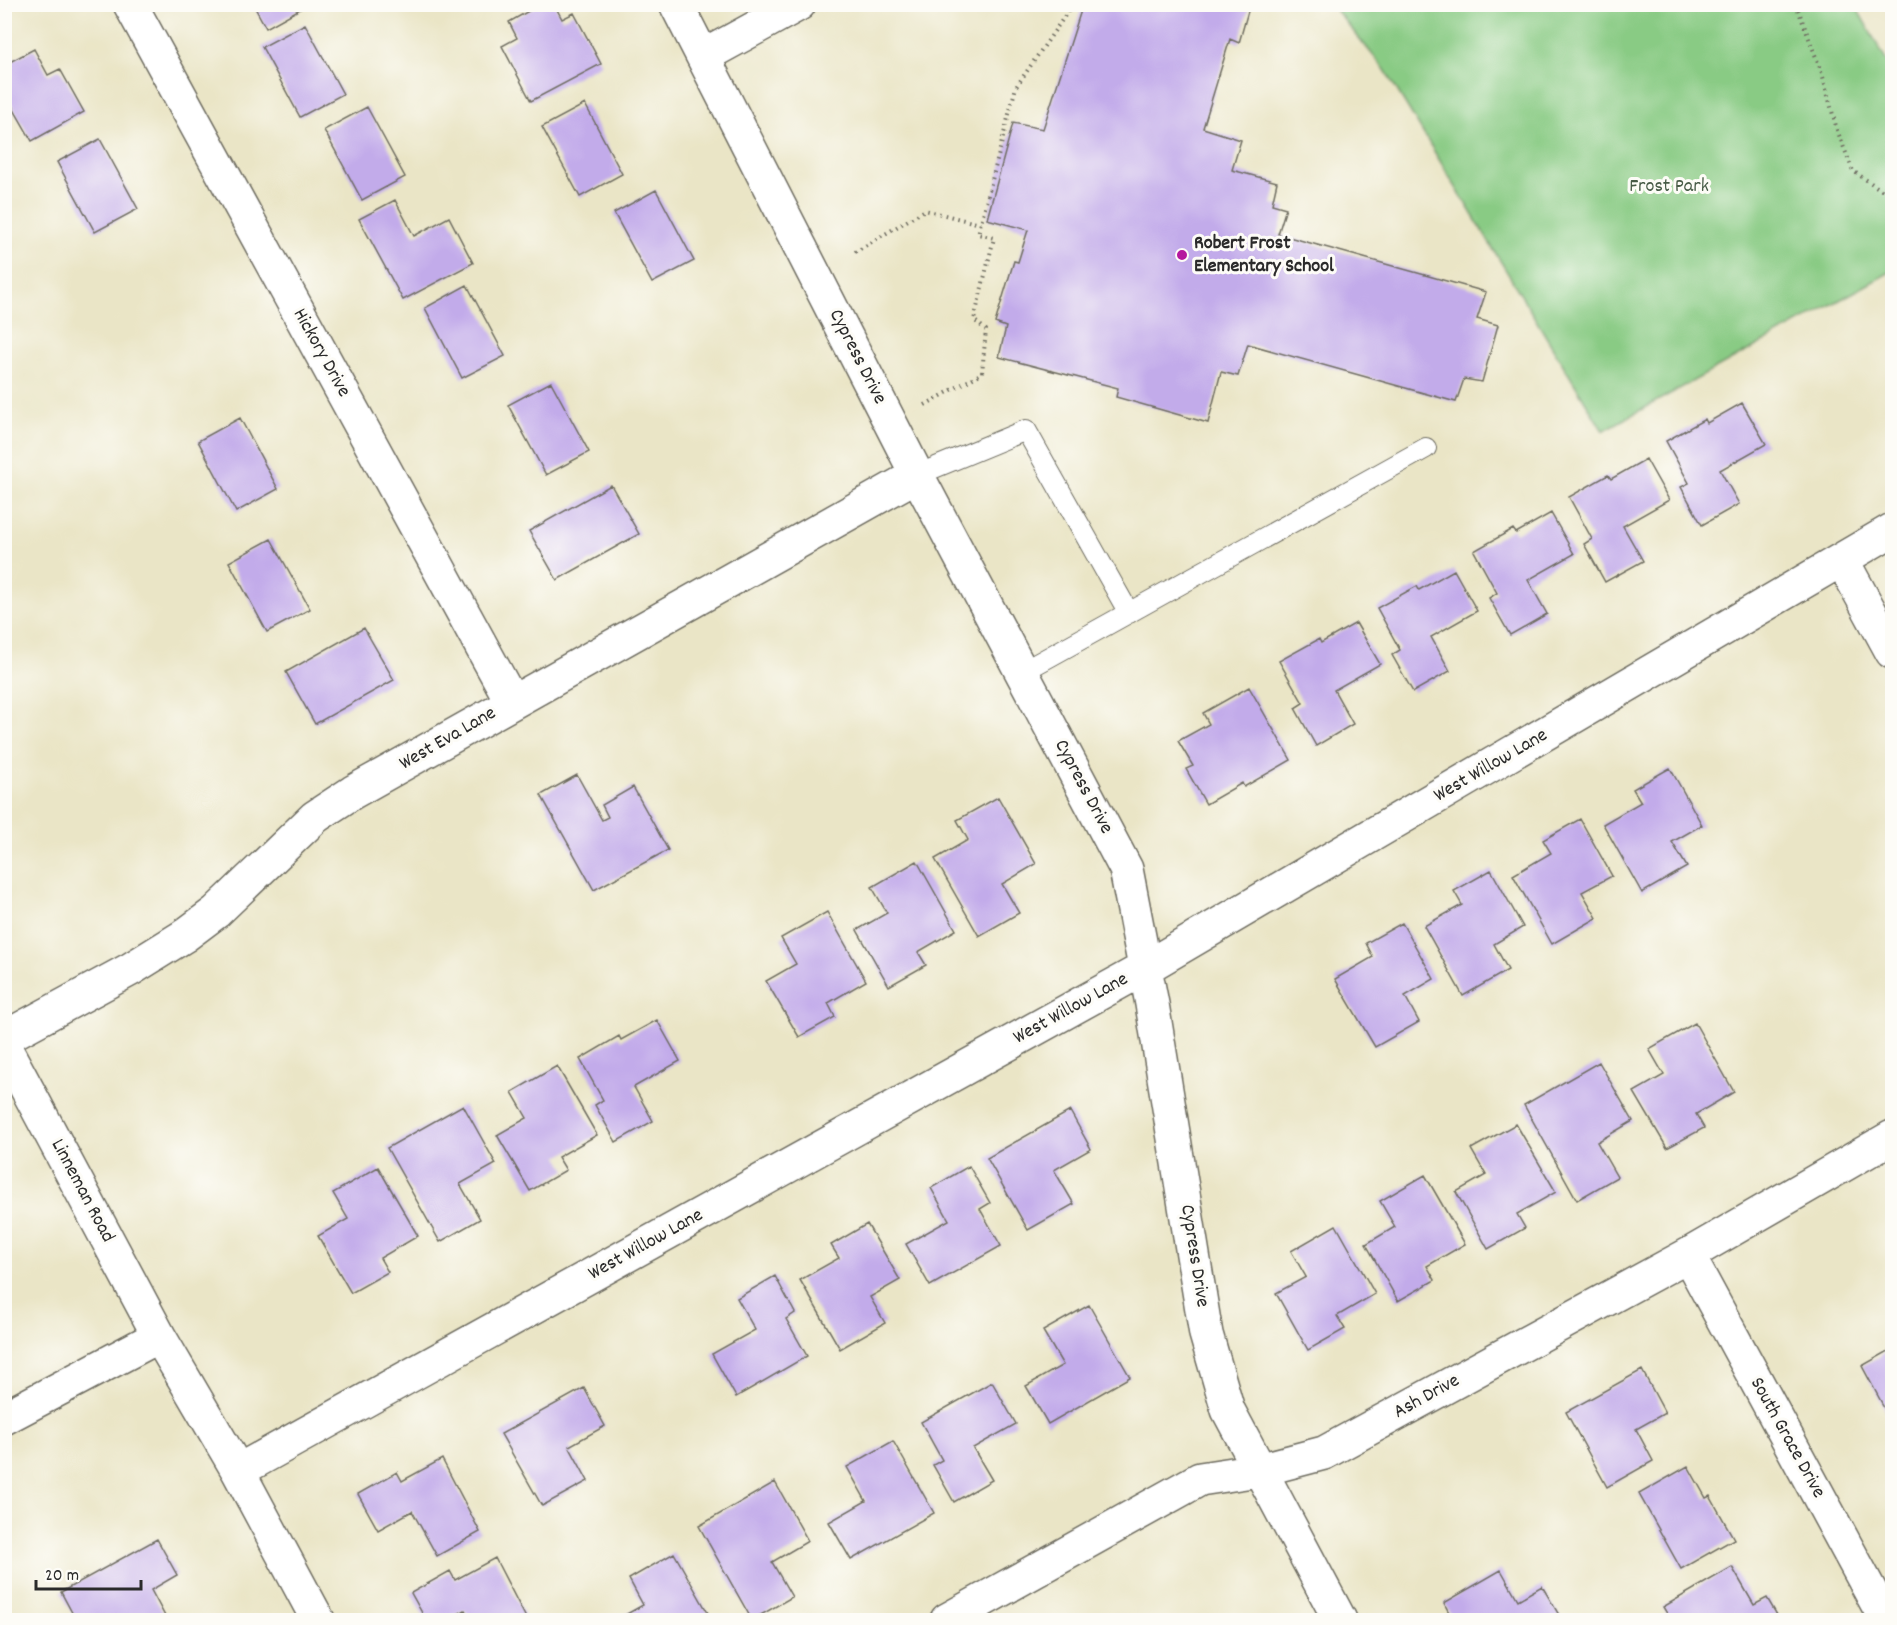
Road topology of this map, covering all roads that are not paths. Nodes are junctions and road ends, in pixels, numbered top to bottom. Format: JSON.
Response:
{"nodes":[{"id":1,"x":130,"y":4,"type":"edge"},
{"id":2,"x":676,"y":4,"type":"edge"},
{"id":3,"x":799,"y":4,"type":"edge"},
{"id":4,"x":704,"y":56,"type":"junction"},
{"id":5,"x":1426,"y":448,"type":"dead end"},
{"id":6,"x":917,"y":475,"type":"junction"},
{"id":7,"x":1893,"y":530,"type":"edge"},
{"id":8,"x":1842,"y":560,"type":"junction"},
{"id":9,"x":1130,"y":613,"type":"junction"},
{"id":10,"x":1893,"y":652,"type":"edge"},
{"id":11,"x":1022,"y":672,"type":"junction"},
{"id":12,"x":512,"y":702,"type":"junction"},
{"id":13,"x":1145,"y":968,"type":"junction"},
{"id":14,"x":4,"y":1038,"type":"edge"},
{"id":15,"x":4,"y":1046,"type":"edge"},
{"id":16,"x":1893,"y":1137,"type":"edge"},
{"id":17,"x":1688,"y":1256,"type":"junction"},
{"id":18,"x":159,"y":1336,"type":"junction"},
{"id":19,"x":4,"y":1419,"type":"edge"},
{"id":20,"x":1259,"y":1470,"type":"junction"},
{"id":21,"x":238,"y":1471,"type":"junction"},
{"id":22,"x":318,"y":1620,"type":"edge"},
{"id":23,"x":947,"y":1620,"type":"edge"},
{"id":24,"x":1340,"y":1620,"type":"edge"},
{"id":25,"x":1886,"y":1620,"type":"edge"}],
"edges":[{"from":1,"to":12,"type":"street","name":"Hickory Drive"},
{"from":2,"to":4,"type":"street","name":"Cypress Drive"},
{"from":3,"to":4,"type":"street"},
{"from":4,"to":6,"type":"street","name":"Cypress Drive"},
{"from":5,"to":9,"type":"lane"},
{"from":6,"to":9,"type":"lane"},
{"from":6,"to":11,"type":"street","name":"Cypress Drive"},
{"from":6,"to":12,"type":"street","name":"West Eva Lane"},
{"from":7,"to":8,"type":"street","name":"West Willow Lane"},
{"from":8,"to":10,"type":"street"},
{"from":8,"to":13,"type":"street","name":"West Willow Lane"},
{"from":9,"to":11,"type":"lane"},
{"from":11,"to":13,"type":"street","name":"Cypress Drive"},
{"from":12,"to":14,"type":"street","name":"West Eva Lane"},
{"from":13,"to":20,"type":"street","name":"Cypress Drive"},
{"from":13,"to":21,"type":"street","name":"West Willow Lane"},
{"from":15,"to":18,"type":"street","name":"Linneman Road"},
{"from":16,"to":17,"type":"street","name":"Ash Drive"},
{"from":17,"to":20,"type":"street","name":"Ash Drive"},
{"from":17,"to":25,"type":"street","name":"South Grace Drive"},
{"from":18,"to":19,"type":"street"},
{"from":18,"to":21,"type":"street","name":"Linneman Road"},
{"from":20,"to":23,"type":"street","name":"Ash Drive"},
{"from":20,"to":24,"type":"street","name":"Cypress Drive"},
{"from":21,"to":22,"type":"street","name":"Linneman Road"}]}
